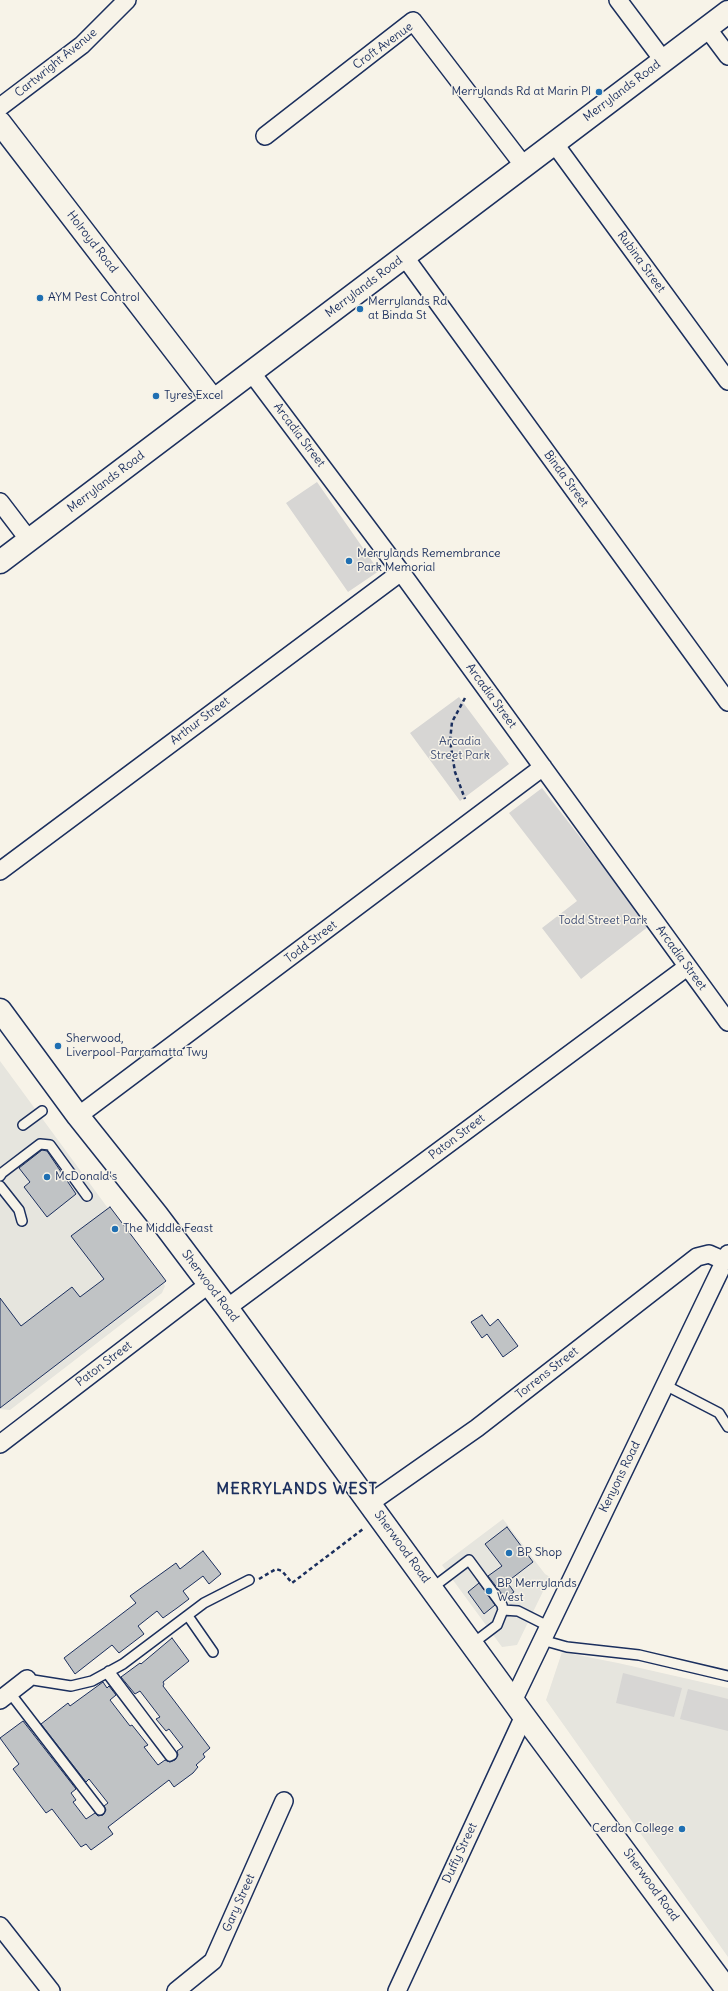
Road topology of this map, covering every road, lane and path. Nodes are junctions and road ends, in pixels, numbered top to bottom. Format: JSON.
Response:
{"nodes":[{"id":1,"x":127,"y":0,"type":"edge"},
{"id":2,"x":618,"y":0,"type":"edge"},
{"id":3,"x":728,"y":12,"type":"edge"},
{"id":4,"x":707,"y":28,"type":"junction"},
{"id":5,"x":728,"y":56,"type":"edge"},
{"id":6,"x":663,"y":60,"type":"junction"},
{"id":7,"x":0,"y":107,"type":"edge"},
{"id":8,"x":0,"y":123,"type":"edge"},
{"id":9,"x":265,"y":136,"type":"dead end"},
{"id":10,"x":554,"y":143,"type":"junction"},
{"id":11,"x":524,"y":166,"type":"junction"},
{"id":12,"x":404,"y":256,"type":"junction"},
{"id":13,"x":251,"y":372,"type":"junction"},
{"id":14,"x":728,"y":381,"type":"edge"},
{"id":15,"x":213,"y":400,"type":"junction"},
{"id":16,"x":0,"y":502,"type":"edge"},
{"id":17,"x":29,"y":540,"type":"junction"},
{"id":18,"x":0,"y":562,"type":"edge"},
{"id":19,"x":401,"y":572,"type":"junction"},
{"id":20,"x":465,"y":698,"type":"dead end"},
{"id":21,"x":728,"y":702,"type":"edge"},
{"id":22,"x":543,"y":767,"type":"junction"},
{"id":23,"x":465,"y":799,"type":"dead end"},
{"id":24,"x":0,"y":871,"type":"edge"},
{"id":25,"x":687,"y":967,"type":"junction"},
{"id":26,"x":0,"y":1010,"type":"edge"},
{"id":27,"x":728,"y":1022,"type":"edge"},
{"id":28,"x":42,"y":1111,"type":"dead end"},
{"id":29,"x":78,"y":1116,"type":"junction"},
{"id":30,"x":23,"y":1125,"type":"dead end"},
{"id":31,"x":0,"y":1176,"type":"edge"},
{"id":32,"x":0,"y":1186,"type":"edge"},
{"id":33,"x":0,"y":1196,"type":"edge"},
{"id":34,"x":87,"y":1196,"type":"dead end"},
{"id":35,"x":726,"y":1257,"type":"edge"},
{"id":36,"x":209,"y":1284,"type":"junction"},
{"id":37,"x":227,"y":1308,"type":"junction"},
{"id":38,"x":665,"y":1385,"type":"junction"},
{"id":39,"x":728,"y":1426,"type":"edge"},
{"id":40,"x":0,"y":1443,"type":"edge"},
{"id":41,"x":370,"y":1503,"type":"junction"},
{"id":42,"x":363,"y":1529,"type":"dead end"},
{"id":43,"x":249,"y":1580,"type":"joint"},
{"id":44,"x":432,"y":1588,"type":"junction"},
{"id":45,"x":503,"y":1610,"type":"junction"},
{"id":46,"x":188,"y":1616,"type":"junction"},
{"id":47,"x":545,"y":1633,"type":"junction"},
{"id":48,"x":472,"y":1644,"type":"junction"},
{"id":49,"x":213,"y":1652,"type":"dead end"},
{"id":50,"x":109,"y":1671,"type":"junction"},
{"id":51,"x":728,"y":1676,"type":"edge"},
{"id":52,"x":27,"y":1679,"type":"joint"},
{"id":53,"x":5,"y":1696,"type":"edge"},
{"id":54,"x":519,"y":1708,"type":"junction"},
{"id":55,"x":284,"y":1801,"type":"dead end"},
{"id":56,"x":100,"y":1810,"type":"dead end"},
{"id":57,"x":1,"y":1928,"type":"edge"},
{"id":58,"x":51,"y":1991,"type":"edge"},
{"id":59,"x":176,"y":1991,"type":"edge"},
{"id":60,"x":396,"y":1991,"type":"edge"},
{"id":61,"x":728,"y":1991,"type":"edge"}],
"edges":[{"from":1,"to":7,"type":"street","name":"Cartwright Avenue"},
{"from":2,"to":6,"type":"street"},
{"from":3,"to":4,"type":"main road","name":"Merrylands Road"},
{"from":4,"to":5,"type":"street"},
{"from":4,"to":6,"type":"main road","name":"Merrylands Road"},
{"from":6,"to":10,"type":"main road","name":"Merrylands Road"},
{"from":8,"to":15,"type":"main road","name":"Holroyd Road"},
{"from":9,"to":11,"type":"street","name":"Croft Avenue"},
{"from":10,"to":11,"type":"main road","name":"Merrylands Road"},
{"from":10,"to":14,"type":"street","name":"Rubina Street"},
{"from":11,"to":12,"type":"main road","name":"Merrylands Road"},
{"from":12,"to":13,"type":"main road","name":"Merrylands Road"},
{"from":12,"to":21,"type":"street","name":"Binda Street"},
{"from":13,"to":15,"type":"main road","name":"Merrylands Road"},
{"from":13,"to":19,"type":"street","name":"Arcadia Street"},
{"from":15,"to":17,"type":"main road","name":"Merrylands Road"},
{"from":16,"to":17,"type":"street"},
{"from":17,"to":18,"type":"main road","name":"Merrylands Road"},
{"from":19,"to":22,"type":"street","name":"Arcadia Street"},
{"from":19,"to":24,"type":"street","name":"Arthur Street"},
{"from":20,"to":23,"type":"path"},
{"from":22,"to":25,"type":"street","name":"Arcadia Street"},
{"from":22,"to":29,"type":"street","name":"Todd Street"},
{"from":25,"to":27,"type":"street","name":"Arcadia Street"},
{"from":25,"to":37,"type":"street","name":"Paton Street"},
{"from":26,"to":29,"type":"main road","name":"Sherwood Road"},
{"from":28,"to":30,"type":"lane"},
{"from":29,"to":36,"type":"main road","name":"Sherwood Road"},
{"from":31,"to":34,"type":"lane"},
{"from":32,"to":33,"type":"lane"},
{"from":35,"to":38,"type":"street","name":"Kenyons Road"},
{"from":35,"to":41,"type":"street","name":"Torrens Street"},
{"from":36,"to":37,"type":"main road","name":"Sherwood Road"},
{"from":36,"to":40,"type":"street","name":"Paton Street"},
{"from":37,"to":41,"type":"main road","name":"Sherwood Road"},
{"from":38,"to":39,"type":"lane"},
{"from":38,"to":47,"type":"street","name":"Kenyons Road"},
{"from":41,"to":44,"type":"main road","name":"Sherwood Road"},
{"from":42,"to":43,"type":"path"},
{"from":43,"to":46,"type":"lane"},
{"from":44,"to":45,"type":"lane"},
{"from":44,"to":48,"type":"main road","name":"Sherwood Road"},
{"from":45,"to":47,"type":"lane"},
{"from":45,"to":48,"type":"lane"},
{"from":46,"to":49,"type":"lane"},
{"from":46,"to":50,"type":"lane"},
{"from":47,"to":51,"type":"lane"},
{"from":47,"to":54,"type":"street","name":"Kenyons Road"},
{"from":48,"to":54,"type":"main road","name":"Sherwood Road"},
{"from":50,"to":50,"type":"lane"},
{"from":50,"to":52,"type":"lane"},
{"from":52,"to":53,"type":"street"},
{"from":53,"to":56,"type":"lane"},
{"from":54,"to":60,"type":"street","name":"Duffy Street"},
{"from":54,"to":61,"type":"main road","name":"Sherwood Road"},
{"from":55,"to":59,"type":"street","name":"Gary Street"},
{"from":57,"to":58,"type":"street"}]}
